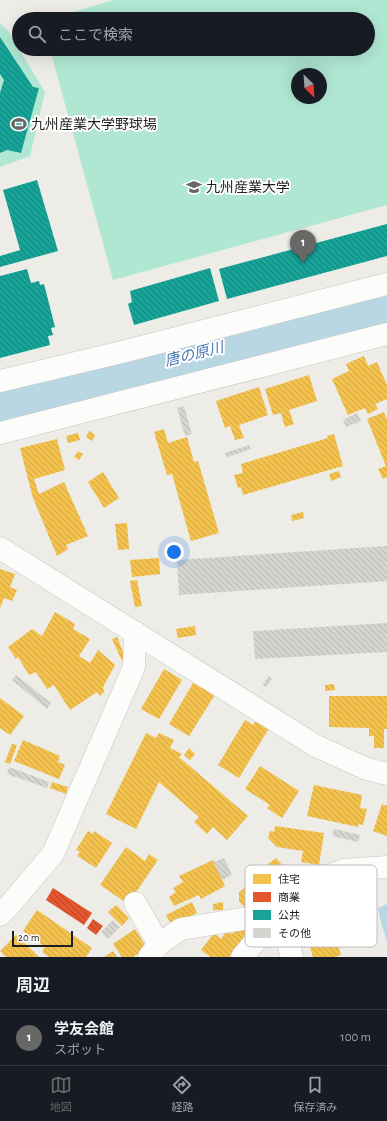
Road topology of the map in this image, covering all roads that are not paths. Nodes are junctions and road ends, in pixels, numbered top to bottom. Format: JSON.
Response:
{"nodes":[{"id":1,"x":387,"y":284,"type":"edge"},
{"id":2,"x":387,"y":334,"type":"edge"},
{"id":3,"x":0,"y":381,"type":"edge"},
{"id":4,"x":0,"y":433,"type":"edge"},
{"id":5,"x":0,"y":548,"type":"edge"},
{"id":6,"x":134,"y":632,"type":"junction"},
{"id":7,"x":387,"y":774,"type":"edge"},
{"id":8,"x":387,"y":867,"type":"edge"},
{"id":9,"x":377,"y":868,"type":"edge"},
{"id":10,"x":135,"y":903,"type":"dead end"},
{"id":11,"x":0,"y":915,"type":"edge"},
{"id":12,"x":245,"y":919,"type":"edge"},
{"id":13,"x":250,"y":947,"type":"edge"},
{"id":14,"x":289,"y":947,"type":"edge"},
{"id":15,"x":154,"y":950,"type":"edge"},
{"id":16,"x":242,"y":957,"type":"edge"},
{"id":17,"x":292,"y":957,"type":"edge"}],
"edges":[{"from":1,"to":3,"type":"street"},
{"from":2,"to":4,"type":"street"},
{"from":5,"to":6,"type":"street"},
{"from":6,"to":7,"type":"street"},
{"from":6,"to":11,"type":"street"},
{"from":8,"to":9,"type":"street"},
{"from":10,"to":15,"type":"street"},
{"from":12,"to":15,"type":"street"},
{"from":13,"to":16,"type":"street"},
{"from":14,"to":17,"type":"street"}]}
